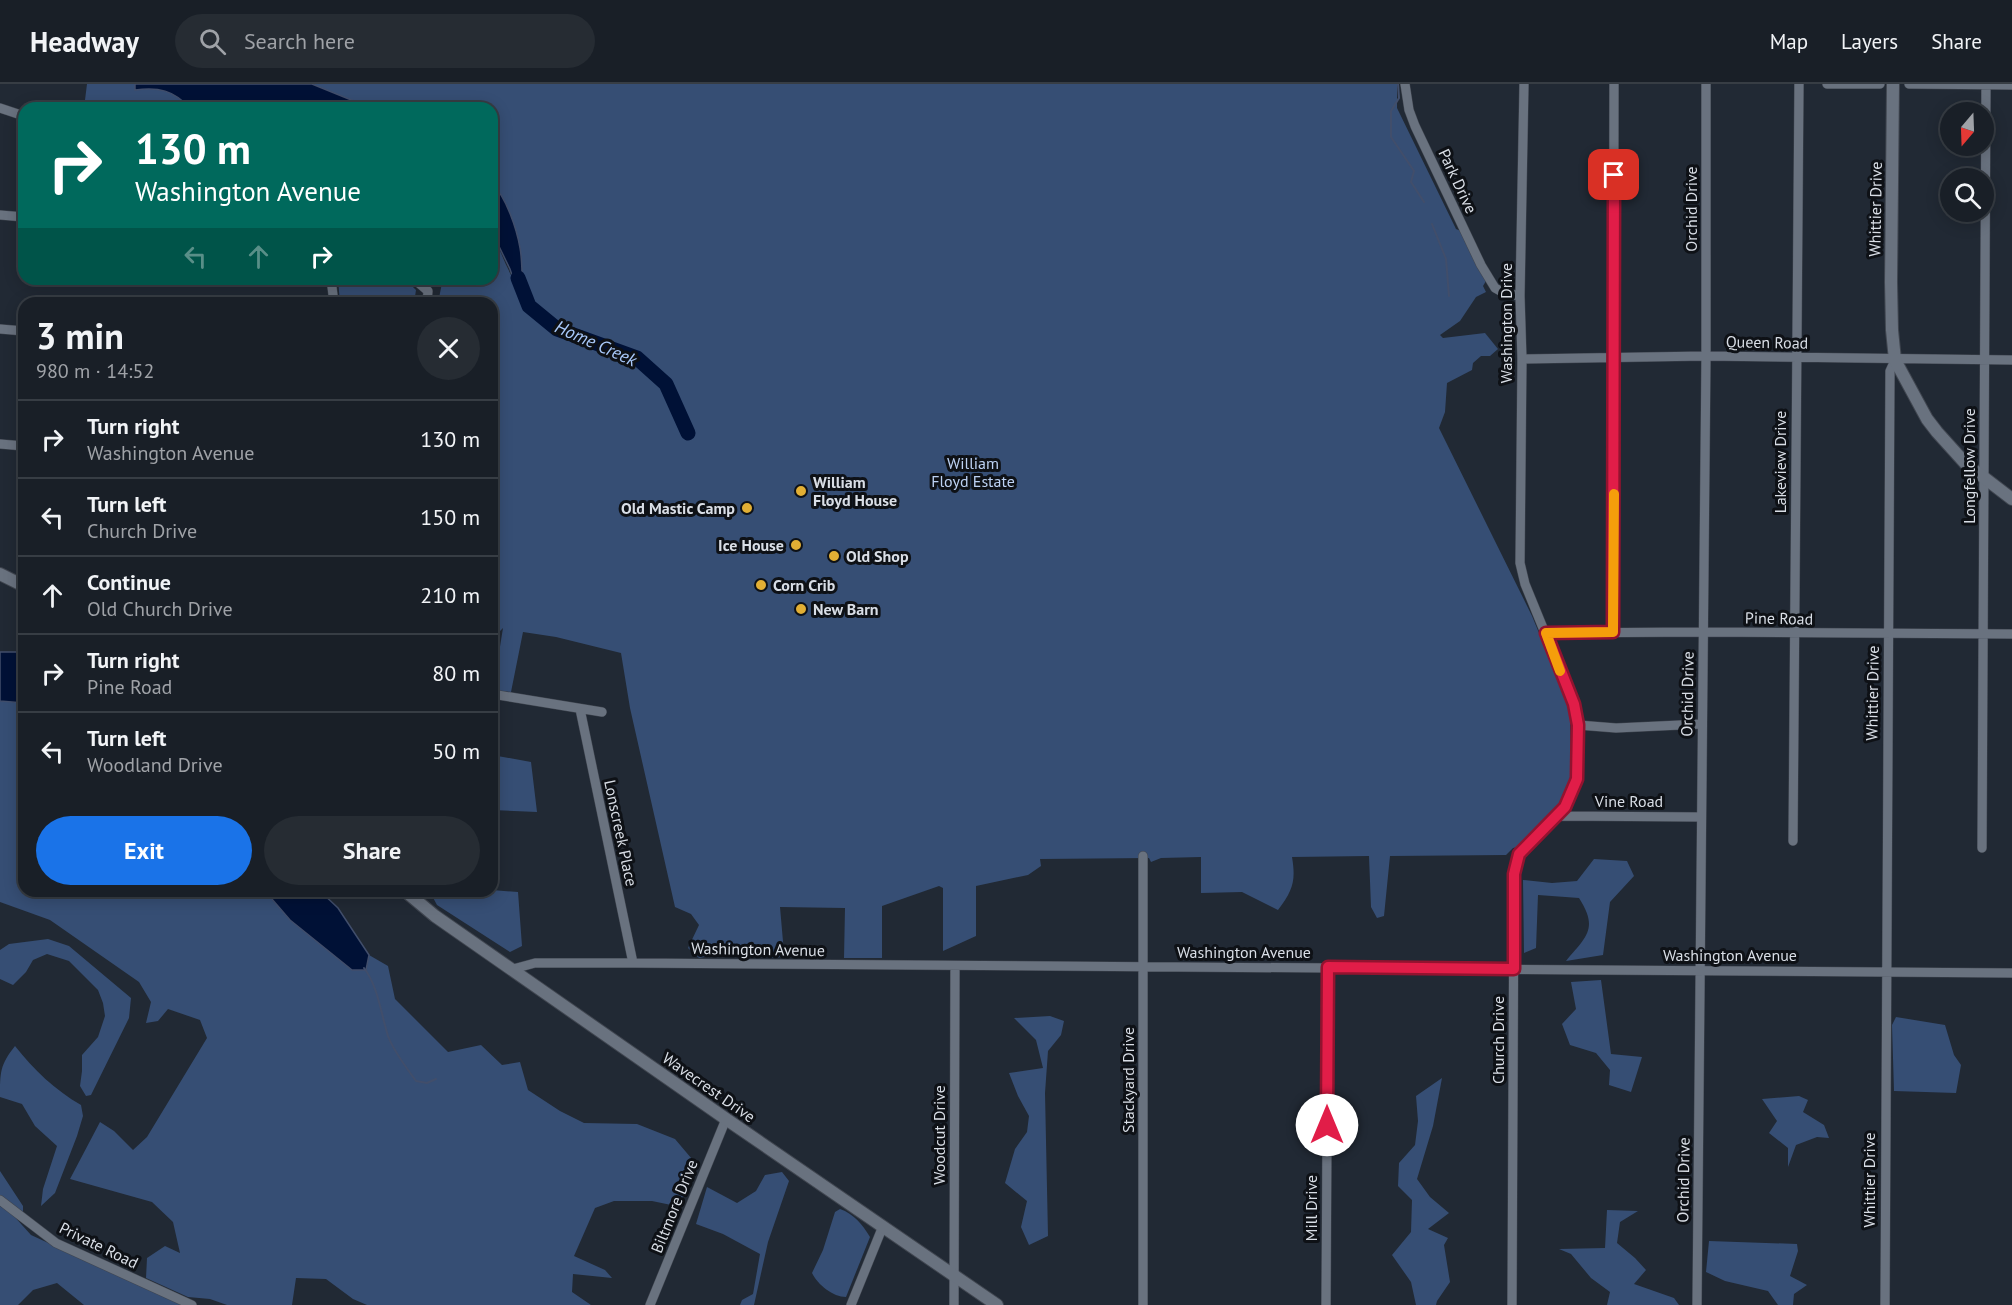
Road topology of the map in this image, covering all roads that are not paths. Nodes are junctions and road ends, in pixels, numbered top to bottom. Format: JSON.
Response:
{"nodes":[{"id":1,"x":1405,"y":84,"type":"edge"},
{"id":2,"x":1524,"y":84,"type":"edge"},
{"id":3,"x":1614,"y":84,"type":"edge"},
{"id":4,"x":1706,"y":84,"type":"edge"},
{"id":5,"x":1799,"y":84,"type":"edge"},
{"id":6,"x":1827,"y":84,"type":"edge"},
{"id":7,"x":1880,"y":84,"type":"edge"},
{"id":8,"x":1893,"y":84,"type":"edge"},
{"id":9,"x":1908,"y":84,"type":"edge"},
{"id":10,"x":1986,"y":84,"type":"edge"},
{"id":11,"x":2012,"y":85,"type":"edge"},
{"id":12,"x":0,"y":108,"type":"edge"},
{"id":13,"x":18,"y":114,"type":"edge"},
{"id":14,"x":0,"y":215,"type":"edge"},
{"id":15,"x":18,"y":216,"type":"edge"},
{"id":16,"x":421,"y":285,"type":"edge"},
{"id":17,"x":1520,"y":296,"type":"junction"},
{"id":18,"x":428,"y":297,"type":"edge"},
{"id":19,"x":0,"y":329,"type":"edge"},
{"id":20,"x":18,"y":330,"type":"edge"},
{"id":21,"x":1706,"y":356,"type":"junction"},
{"id":22,"x":1614,"y":357,"type":"junction"},
{"id":23,"x":1796,"y":358,"type":"junction"},
{"id":24,"x":1522,"y":359,"type":"junction"},
{"id":25,"x":1895,"y":360,"type":"junction"},
{"id":26,"x":1984,"y":360,"type":"junction"},
{"id":27,"x":2012,"y":360,"type":"edge"},
{"id":28,"x":0,"y":444,"type":"edge"},
{"id":29,"x":18,"y":446,"type":"edge"},
{"id":30,"x":1984,"y":478,"type":"junction"},
{"id":31,"x":2012,"y":499,"type":"edge"},
{"id":32,"x":0,"y":574,"type":"edge"},
{"id":33,"x":18,"y":583,"type":"edge"},
{"id":34,"x":1613,"y":632,"type":"junction"},
{"id":35,"x":1703,"y":632,"type":"junction"},
{"id":36,"x":1546,"y":633,"type":"junction"},
{"id":37,"x":1794,"y":633,"type":"junction"},
{"id":38,"x":1984,"y":633,"type":"junction"},
{"id":39,"x":1890,"y":634,"type":"junction"},
{"id":40,"x":2012,"y":634,"type":"edge"},
{"id":41,"x":498,"y":695,"type":"edge"},
{"id":42,"x":580,"y":709,"type":"junction"},
{"id":43,"x":602,"y":712,"type":"dead end"},
{"id":44,"x":1702,"y":724,"type":"junction"},
{"id":45,"x":1578,"y":725,"type":"junction"},
{"id":46,"x":1557,"y":816,"type":"junction"},
{"id":47,"x":1701,"y":817,"type":"junction"},
{"id":48,"x":1793,"y":841,"type":"dead end"},
{"id":49,"x":1982,"y":848,"type":"dead end"},
{"id":50,"x":1143,"y":856,"type":"dead end"},
{"id":51,"x":412,"y":897,"type":"edge"},
{"id":52,"x":633,"y":963,"type":"junction"},
{"id":53,"x":955,"y":966,"type":"junction"},
{"id":54,"x":1143,"y":966,"type":"junction"},
{"id":55,"x":1328,"y":967,"type":"junction"},
{"id":56,"x":513,"y":969,"type":"junction"},
{"id":57,"x":1514,"y":969,"type":"junction"},
{"id":58,"x":1700,"y":970,"type":"junction"},
{"id":59,"x":1887,"y":971,"type":"junction"},
{"id":60,"x":2012,"y":973,"type":"edge"},
{"id":61,"x":726,"y":1119,"type":"junction"},
{"id":62,"x":0,"y":1200,"type":"edge"},
{"id":63,"x":883,"y":1226,"type":"junction"},
{"id":64,"x":954,"y":1275,"type":"junction"},
{"id":65,"x":192,"y":1305,"type":"edge"},
{"id":66,"x":650,"y":1305,"type":"edge"},
{"id":67,"x":851,"y":1305,"type":"edge"},
{"id":68,"x":954,"y":1305,"type":"edge"},
{"id":69,"x":997,"y":1305,"type":"edge"},
{"id":70,"x":1143,"y":1305,"type":"edge"},
{"id":71,"x":1326,"y":1305,"type":"edge"},
{"id":72,"x":1512,"y":1305,"type":"edge"},
{"id":73,"x":1697,"y":1305,"type":"edge"},
{"id":74,"x":1885,"y":1305,"type":"edge"}],
"edges":[{"from":1,"to":17,"type":"street","name":"Park Drive"},
{"from":2,"to":17,"type":"street","name":"Washington Drive"},
{"from":3,"to":22,"type":"street"},
{"from":4,"to":21,"type":"street","name":"Orchid Drive"},
{"from":5,"to":23,"type":"street","name":"Lakeview Drive"},
{"from":6,"to":7,"type":"street"},
{"from":8,"to":25,"type":"street","name":"Whittier Drive"},
{"from":9,"to":10,"type":"street"},
{"from":10,"to":11,"type":"street"},
{"from":10,"to":26,"type":"street","name":"Longfellow Drive"},
{"from":12,"to":13,"type":"street"},
{"from":14,"to":15,"type":"street"},
{"from":16,"to":18,"type":"street"},
{"from":17,"to":24,"type":"street","name":"Washington Drive"},
{"from":19,"to":20,"type":"street"},
{"from":21,"to":22,"type":"street","name":"Queen Road"},
{"from":21,"to":23,"type":"street","name":"Queen Road"},
{"from":21,"to":35,"type":"street","name":"Orchid Drive"},
{"from":22,"to":24,"type":"street","name":"Queen Road"},
{"from":22,"to":34,"type":"street"},
{"from":23,"to":25,"type":"street","name":"Queen Road"},
{"from":23,"to":37,"type":"street","name":"Lakeview Drive"},
{"from":24,"to":36,"type":"street","name":"Washington Drive"},
{"from":25,"to":26,"type":"street","name":"Queen Road"},
{"from":25,"to":30,"type":"street"},
{"from":25,"to":39,"type":"street","name":"Whittier Drive"},
{"from":26,"to":27,"type":"street","name":"Queen Road"},
{"from":26,"to":30,"type":"street","name":"Longfellow Drive"},
{"from":28,"to":29,"type":"street"},
{"from":30,"to":31,"type":"street"},
{"from":30,"to":38,"type":"street","name":"Longfellow Drive"},
{"from":32,"to":33,"type":"street"},
{"from":34,"to":35,"type":"street","name":"Pine Road"},
{"from":34,"to":36,"type":"street","name":"Pine Road"},
{"from":35,"to":37,"type":"street","name":"Pine Road"},
{"from":35,"to":44,"type":"street","name":"Orchid Drive"},
{"from":36,"to":45,"type":"street","name":"Church Drive"},
{"from":37,"to":39,"type":"street","name":"Pine Road"},
{"from":37,"to":48,"type":"street","name":"Lakeview Drive"},
{"from":38,"to":39,"type":"street","name":"Pine Road"},
{"from":38,"to":40,"type":"street","name":"Pine Road"},
{"from":38,"to":49,"type":"street","name":"Longfellow Drive"},
{"from":39,"to":59,"type":"street","name":"Whittier Drive"},
{"from":41,"to":42,"type":"street"},
{"from":42,"to":43,"type":"street"},
{"from":42,"to":52,"type":"street","name":"Lonscreek Place"},
{"from":44,"to":45,"type":"street"},
{"from":44,"to":47,"type":"street","name":"Orchid Drive"},
{"from":45,"to":46,"type":"street","name":"Church Drive"},
{"from":46,"to":47,"type":"street","name":"Vine Road"},
{"from":46,"to":57,"type":"street","name":"Church Drive"},
{"from":47,"to":58,"type":"street","name":"Orchid Drive"},
{"from":50,"to":54,"type":"street","name":"Stackyard Drive"},
{"from":51,"to":56,"type":"street","name":"Wavecrest Drive"},
{"from":52,"to":53,"type":"street","name":"Washington Avenue"},
{"from":52,"to":56,"type":"street","name":"Washington Avenue"},
{"from":53,"to":54,"type":"street","name":"Washington Avenue"},
{"from":53,"to":64,"type":"street","name":"Woodcut Drive"},
{"from":54,"to":55,"type":"street","name":"Washington Avenue"},
{"from":54,"to":70,"type":"street","name":"Stackyard Drive"},
{"from":55,"to":57,"type":"street","name":"Washington Avenue"},
{"from":55,"to":71,"type":"street","name":"Mill Drive"},
{"from":56,"to":61,"type":"street","name":"Wavecrest Drive"},
{"from":57,"to":58,"type":"street","name":"Washington Avenue"},
{"from":57,"to":72,"type":"street","name":"Church Drive"},
{"from":58,"to":59,"type":"street","name":"Washington Avenue"},
{"from":58,"to":73,"type":"street","name":"Orchid Drive"},
{"from":59,"to":60,"type":"street","name":"Washington Avenue"},
{"from":59,"to":74,"type":"street","name":"Whittier Drive"},
{"from":61,"to":63,"type":"street","name":"Wavecrest Drive"},
{"from":61,"to":66,"type":"street","name":"Biltmore Drive"},
{"from":62,"to":65,"type":"street","name":"Private Road"},
{"from":63,"to":64,"type":"street","name":"Wavecrest Drive"},
{"from":63,"to":67,"type":"street"},
{"from":64,"to":68,"type":"street","name":"Woodcut Drive"},
{"from":64,"to":69,"type":"street","name":"Wavecrest Drive"}]}
